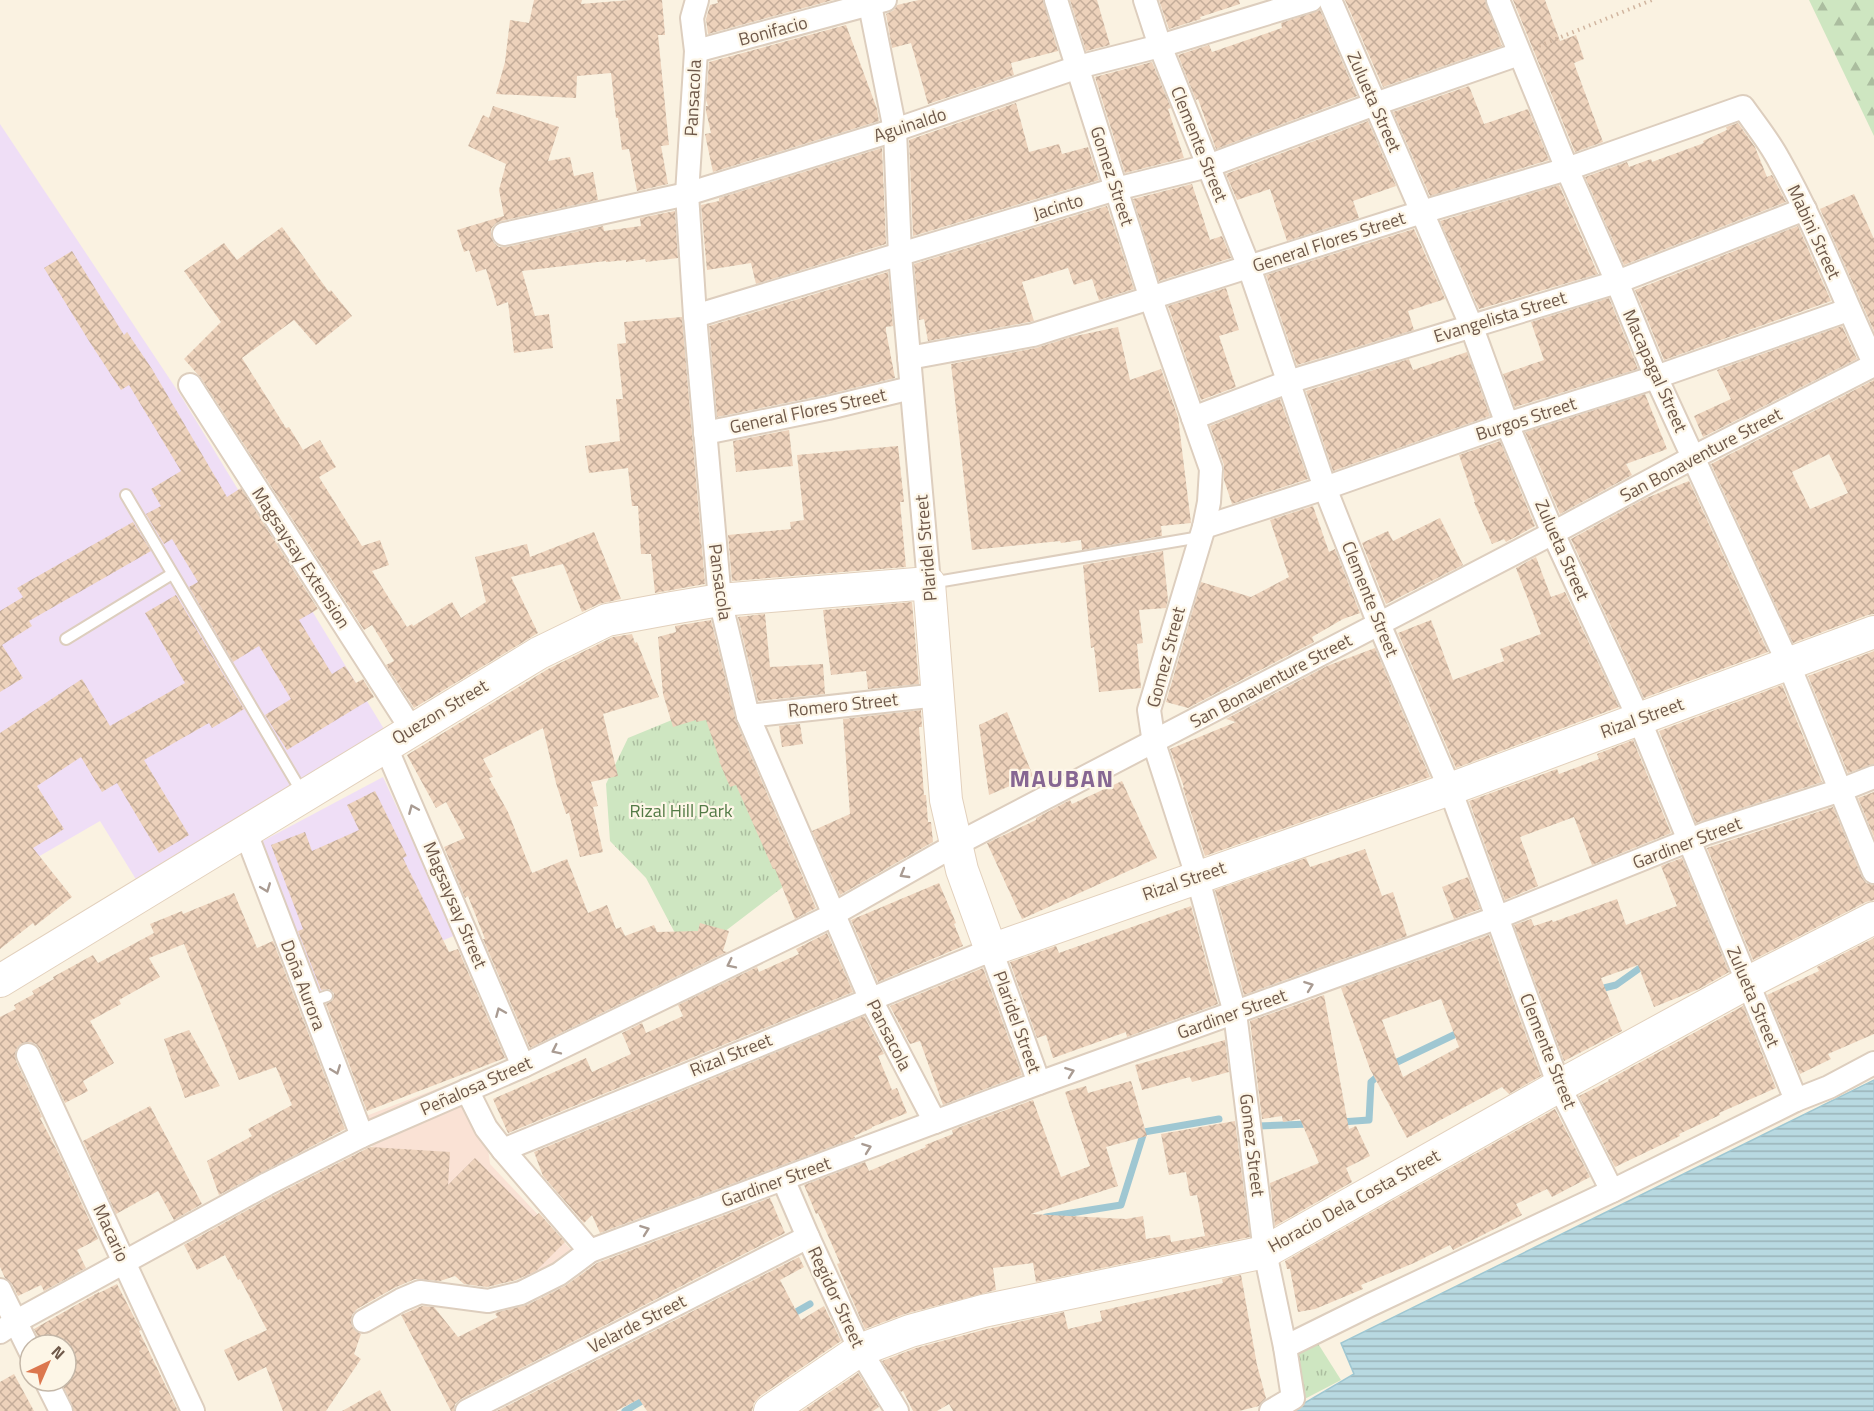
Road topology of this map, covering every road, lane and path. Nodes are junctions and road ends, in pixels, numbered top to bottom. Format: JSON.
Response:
{"nodes":[{"id":1,"x":697,"y":0,"type":"edge"},
{"id":2,"x":1056,"y":0,"type":"edge"},
{"id":3,"x":1145,"y":0,"type":"edge"},
{"id":4,"x":1311,"y":0,"type":"edge"},
{"id":5,"x":1330,"y":0,"type":"edge"},
{"id":6,"x":1498,"y":0,"type":"edge"},
{"id":7,"x":1652,"y":0,"type":"edge"},
{"id":8,"x":875,"y":2,"type":"edge"},
{"id":9,"x":1160,"y":46,"type":"junction"},
{"id":10,"x":696,"y":51,"type":"junction"},
{"id":11,"x":1519,"y":54,"type":"junction"},
{"id":12,"x":1078,"y":67,"type":"junction"},
{"id":13,"x":1375,"y":104,"type":"junction"},
{"id":14,"x":1743,"y":107,"type":"joint"},
{"id":15,"x":895,"y":130,"type":"junction"},
{"id":16,"x":1208,"y":166,"type":"junction"},
{"id":17,"x":1567,"y":169,"type":"junction"},
{"id":18,"x":1116,"y":189,"type":"junction"},
{"id":19,"x":687,"y":194,"type":"junction"},
{"id":20,"x":1805,"y":209,"type":"junction"},
{"id":21,"x":1422,"y":212,"type":"junction"},
{"id":22,"x":504,"y":234,"type":"dead end"},
{"id":23,"x":900,"y":255,"type":"junction"},
{"id":24,"x":1249,"y":267,"type":"junction"},
{"id":25,"x":1617,"y":282,"type":"junction"},
{"id":26,"x":1151,"y":299,"type":"junction"},
{"id":27,"x":1848,"y":310,"type":"junction"},
{"id":28,"x":695,"y":316,"type":"junction"},
{"id":29,"x":1471,"y":325,"type":"junction"},
{"id":30,"x":909,"y":358,"type":"junction"},
{"id":31,"x":1874,"y":364,"type":"edge"},
{"id":32,"x":1656,"y":377,"type":"junction"},
{"id":33,"x":1288,"y":382,"type":"junction"},
{"id":34,"x":190,"y":385,"type":"dead end"},
{"id":35,"x":911,"y":388,"type":"junction"},
{"id":36,"x":1193,"y":418,"type":"junction"},
{"id":37,"x":1507,"y":424,"type":"junction"},
{"id":38,"x":705,"y":433,"type":"junction"},
{"id":39,"x":1694,"y":457,"type":"junction"},
{"id":40,"x":1324,"y":488,"type":"junction"},
{"id":41,"x":126,"y":495,"type":"dead end"},
{"id":42,"x":1202,"y":532,"type":"junction"},
{"id":43,"x":1553,"y":533,"type":"junction"},
{"id":44,"x":172,"y":573,"type":"junction"},
{"id":45,"x":929,"y":583,"type":"junction"},
{"id":46,"x":720,"y":600,"type":"junction"},
{"id":47,"x":1379,"y":624,"type":"junction"},
{"id":48,"x":1874,"y":632,"type":"edge"},
{"id":49,"x":66,"y":639,"type":"dead end"},
{"id":50,"x":1788,"y":663,"type":"junction"},
{"id":51,"x":938,"y":695,"type":"junction"},
{"id":52,"x":748,"y":716,"type":"junction"},
{"id":53,"x":1639,"y":719,"type":"junction"},
{"id":54,"x":399,"y":738,"type":"junction"},
{"id":55,"x":1154,"y":743,"type":"junction"},
{"id":56,"x":1874,"y":777,"type":"edge"},
{"id":57,"x":1450,"y":789,"type":"junction"},
{"id":58,"x":1841,"y":790,"type":"junction"},
{"id":59,"x":304,"y":796,"type":"junction"},
{"id":60,"x":246,"y":833,"type":"junction"},
{"id":61,"x":1688,"y":840,"type":"junction"},
{"id":62,"x":955,"y":845,"type":"junction"},
{"id":63,"x":1874,"y":872,"type":"edge"},
{"id":64,"x":1197,"y":876,"type":"junction"},
{"id":65,"x":833,"y":914,"type":"junction"},
{"id":66,"x":1496,"y":918,"type":"junction"},
{"id":67,"x":1874,"y":918,"type":"edge"},
{"id":68,"x":991,"y":950,"type":"junction"},
{"id":69,"x":0,"y":981,"type":"edge"},
{"id":70,"x":1747,"y":983,"type":"junction"},
{"id":71,"x":870,"y":998,"type":"junction"},
{"id":72,"x":1235,"y":1013,"type":"junction"},
{"id":73,"x":28,"y":1055,"type":"dead end"},
{"id":74,"x":1874,"y":1063,"type":"edge"},
{"id":75,"x":523,"y":1066,"type":"junction"},
{"id":76,"x":1039,"y":1083,"type":"junction"},
{"id":77,"x":1559,"y":1086,"type":"junction"},
{"id":78,"x":467,"y":1090,"type":"junction"},
{"id":79,"x":1797,"y":1100,"type":"junction"},
{"id":80,"x":935,"y":1122,"type":"junction"},
{"id":81,"x":362,"y":1136,"type":"junction"},
{"id":82,"x":502,"y":1150,"type":"junction"},
{"id":83,"x":783,"y":1179,"type":"junction"},
{"id":84,"x":1612,"y":1191,"type":"junction"},
{"id":85,"x":808,"y":1237,"type":"junction"},
{"id":86,"x":590,"y":1251,"type":"junction"},
{"id":87,"x":1265,"y":1251,"type":"junction"},
{"id":88,"x":124,"y":1262,"type":"junction"},
{"id":89,"x":0,"y":1290,"type":"edge"},
{"id":90,"x":364,"y":1321,"type":"dead end"},
{"id":91,"x":8,"y":1327,"type":"edge"},
{"id":92,"x":1285,"y":1347,"type":"junction"},
{"id":93,"x":860,"y":1350,"type":"junction"},
{"id":94,"x":52,"y":1393,"type":"edge"},
{"id":95,"x":61,"y":1411,"type":"edge"},
{"id":96,"x":193,"y":1411,"type":"edge"},
{"id":97,"x":467,"y":1411,"type":"edge"},
{"id":98,"x":770,"y":1411,"type":"edge"},
{"id":99,"x":897,"y":1411,"type":"edge"},
{"id":100,"x":1271,"y":1411,"type":"edge"}],
"edges":[{"from":1,"to":10,"type":"street","name":"Pansacola"},
{"from":2,"to":12,"type":"street","name":"Gomez Street"},
{"from":3,"to":9,"type":"street","name":"Clemente Street"},
{"from":4,"to":9,"type":"street","name":"Aguinaldo"},
{"from":5,"to":13,"type":"street","name":"Zulueta Street"},
{"from":6,"to":11,"type":"street","name":"Macapagal Street"},
{"from":7,"to":11,"type":"path"},
{"from":8,"to":10,"type":"street","name":"Bonifacio"},
{"from":8,"to":15,"type":"street","name":"Plaridel Street"},
{"from":9,"to":12,"type":"street","name":"Aguinaldo"},
{"from":9,"to":16,"type":"street","name":"Clemente Street"},
{"from":10,"to":19,"type":"street","name":"Pansacola"},
{"from":11,"to":13,"type":"street","name":"Jacinto"},
{"from":11,"to":17,"type":"street","name":"Macapagal Street"},
{"from":12,"to":15,"type":"street","name":"Aguinaldo"},
{"from":12,"to":18,"type":"street","name":"Gomez Street"},
{"from":13,"to":16,"type":"street","name":"Jacinto"},
{"from":13,"to":21,"type":"street","name":"Zulueta Street"},
{"from":14,"to":17,"type":"street","name":"General Flores Street"},
{"from":14,"to":20,"type":"street","name":"Mabini Street"},
{"from":15,"to":19,"type":"street","name":"Aguinaldo"},
{"from":15,"to":23,"type":"street","name":"Plaridel Street"},
{"from":16,"to":18,"type":"street","name":"Jacinto"},
{"from":16,"to":24,"type":"street","name":"Clemente Street"},
{"from":17,"to":21,"type":"street","name":"General Flores Street"},
{"from":17,"to":25,"type":"street","name":"Macapagal Street"},
{"from":18,"to":23,"type":"street","name":"Jacinto"},
{"from":18,"to":26,"type":"street","name":"Gomez Street"},
{"from":19,"to":22,"type":"street","name":"Aguinaldo"},
{"from":19,"to":28,"type":"street","name":"Pansacola"},
{"from":20,"to":25,"type":"street","name":"Evangelista Street"},
{"from":20,"to":27,"type":"street","name":"Mabini Street"},
{"from":21,"to":24,"type":"street","name":"General Flores Street"},
{"from":21,"to":29,"type":"street","name":"Zulueta Street"},
{"from":23,"to":28,"type":"street","name":"Jacinto"},
{"from":23,"to":30,"type":"street","name":"Plaridel Street"},
{"from":24,"to":26,"type":"street","name":"General Flores Street"},
{"from":24,"to":33,"type":"street","name":"Clemente Street"},
{"from":25,"to":29,"type":"street","name":"Evangelista Street"},
{"from":25,"to":32,"type":"street","name":"Macapagal Street"},
{"from":26,"to":30,"type":"street","name":"General Flores Street"},
{"from":26,"to":36,"type":"street","name":"Gomez Street"},
{"from":27,"to":31,"type":"street","name":"Mabini Street"},
{"from":27,"to":32,"type":"street","name":"Burgos Street"},
{"from":28,"to":38,"type":"street","name":"Pansacola"},
{"from":29,"to":33,"type":"street","name":"Evangelista Street"},
{"from":29,"to":37,"type":"street","name":"Zulueta Street"},
{"from":30,"to":35,"type":"street","name":"Plaridel Street"},
{"from":31,"to":39,"type":"street","name":"San Bonaventure Street"},
{"from":32,"to":37,"type":"street","name":"Burgos Street"},
{"from":32,"to":39,"type":"street","name":"Macapagal Street"},
{"from":33,"to":36,"type":"street","name":"Evangelista Street"},
{"from":33,"to":40,"type":"street","name":"Clemente Street"},
{"from":34,"to":54,"type":"street","name":"Magsaysay Extension"},
{"from":35,"to":38,"type":"street","name":"General Flores Street"},
{"from":35,"to":45,"type":"street","name":"Plaridel Street"},
{"from":36,"to":42,"type":"street","name":"Gomez Street"},
{"from":37,"to":40,"type":"street","name":"Burgos Street"},
{"from":37,"to":43,"type":"street","name":"Zulueta Street"},
{"from":38,"to":46,"type":"street","name":"Pansacola"},
{"from":39,"to":43,"type":"street","name":"San Bonaventure Street"},
{"from":39,"to":50,"type":"street","name":"Macapagal Street"},
{"from":40,"to":42,"type":"street","name":"Burgos Street"},
{"from":40,"to":47,"type":"street","name":"Clemente Street"},
{"from":41,"to":44,"type":"lane"},
{"from":42,"to":45,"type":"lane"},
{"from":42,"to":55,"type":"street","name":"Gomez Street"},
{"from":43,"to":47,"type":"street","name":"San Bonaventure Street"},
{"from":43,"to":53,"type":"street","name":"Zulueta Street"},
{"from":44,"to":49,"type":"lane"},
{"from":44,"to":59,"type":"lane"},
{"from":45,"to":46,"type":"main road","name":"Quezon Street"},
{"from":45,"to":51,"type":"main road","name":"Plaridel Street"},
{"from":46,"to":52,"type":"street","name":"Pansacola"},
{"from":46,"to":54,"type":"main road","name":"Quezon Street"},
{"from":47,"to":55,"type":"street","name":"San Bonaventure Street"},
{"from":47,"to":57,"type":"street","name":"Clemente Street"},
{"from":48,"to":50,"type":"main road","name":"Rizal Street"},
{"from":50,"to":53,"type":"main road","name":"Rizal Street"},
{"from":50,"to":58,"type":"street","name":"Macapagal Street"},
{"from":51,"to":52,"type":"street","name":"Romero Street"},
{"from":51,"to":62,"type":"main road","name":"Plaridel Street"},
{"from":52,"to":65,"type":"street","name":"Pansacola"},
{"from":53,"to":57,"type":"main road","name":"Rizal Street"},
{"from":53,"to":61,"type":"street","name":"Zulueta Street"},
{"from":54,"to":59,"type":"main road","name":"Quezon Street"},
{"from":75,"to":54,"type":"street","name":"Magsaysay Street","one_way":true},
{"from":55,"to":62,"type":"street","name":"San Bonaventure Street"},
{"from":55,"to":64,"type":"street","name":"Gomez Street"},
{"from":56,"to":58,"type":"street","name":"Gardiner Street"},
{"from":57,"to":64,"type":"main road","name":"Rizal Street"},
{"from":57,"to":66,"type":"street","name":"Clemente Street"},
{"from":58,"to":61,"type":"street","name":"Gardiner Street"},
{"from":58,"to":63,"type":"street","name":"Macapagal Street"},
{"from":59,"to":60,"type":"main road","name":"Quezon Street"},
{"from":60,"to":69,"type":"main road","name":"Quezon Street"},
{"from":60,"to":81,"type":"street","name":"Doña Aurora","one_way":true},
{"from":61,"to":66,"type":"street","name":"Gardiner Street"},
{"from":61,"to":70,"type":"street","name":"Zulueta Street"},
{"from":62,"to":65,"type":"street","name":"Peñalosa Street","one_way":true},
{"from":62,"to":68,"type":"main road","name":"Plaridel Street"},
{"from":64,"to":68,"type":"main road","name":"Rizal Street"},
{"from":64,"to":72,"type":"street","name":"Gomez Street"},
{"from":65,"to":71,"type":"street","name":"Pansacola"},
{"from":65,"to":75,"type":"street","name":"Peñalosa Street","one_way":true},
{"from":72,"to":66,"type":"street","name":"Gardiner Street","one_way":true},
{"from":66,"to":77,"type":"street","name":"Clemente Street"},
{"from":67,"to":70,"type":"main road","name":"Horacio Dela Costa Street"},
{"from":68,"to":71,"type":"street","name":"Rizal Street"},
{"from":68,"to":76,"type":"street","name":"Plaridel Street"},
{"from":70,"to":77,"type":"main road","name":"Horacio Dela Costa Street"},
{"from":70,"to":79,"type":"street","name":"Zulueta Street"},
{"from":71,"to":80,"type":"street","name":"Pansacola"},
{"from":71,"to":82,"type":"street","name":"Rizal Street"},
{"from":76,"to":72,"type":"street","name":"Gardiner Street","one_way":true},
{"from":72,"to":87,"type":"street","name":"Gomez Street"},
{"from":73,"to":88,"type":"street","name":"Macario"},
{"from":74,"to":79,"type":"street"},
{"from":75,"to":78,"type":"street","name":"Peñalosa Street"},
{"from":76,"to":80,"type":"street","name":"Gardiner Street"},
{"from":77,"to":84,"type":"street","name":"Clemente Street"},
{"from":77,"to":87,"type":"main road","name":"Horacio Dela Costa Street"},
{"from":78,"to":81,"type":"street","name":"Peñalosa Street"},
{"from":78,"to":82,"type":"street"},
{"from":79,"to":84,"type":"street"},
{"from":83,"to":80,"type":"street","name":"Gardiner Street","one_way":true},
{"from":81,"to":88,"type":"street","name":"Peñalosa Street"},
{"from":82,"to":86,"type":"street"},
{"from":83,"to":85,"type":"street","name":"Regidor Street"},
{"from":86,"to":83,"type":"street","name":"Gardiner Street","one_way":true},
{"from":84,"to":92,"type":"street"},
{"from":85,"to":93,"type":"street","name":"Regidor Street"},
{"from":85,"to":97,"type":"street","name":"Velarde Street"},
{"from":86,"to":90,"type":"street","name":"Gardiner Street"},
{"from":87,"to":92,"type":"street","name":"Gomez Street"},
{"from":87,"to":93,"type":"main road","name":"Horacio Dela Costa Street"},
{"from":88,"to":91,"type":"street","name":"Peñalosa Street"},
{"from":88,"to":96,"type":"street","name":"Macario"},
{"from":89,"to":91,"type":"street"},
{"from":92,"to":100,"type":"street","name":"Gomez Street"},
{"from":93,"to":98,"type":"main road","name":"Horacio Dela Costa Street"},
{"from":93,"to":99,"type":"street","name":"Regidor Street"},
{"from":94,"to":95,"type":"street"}]}
